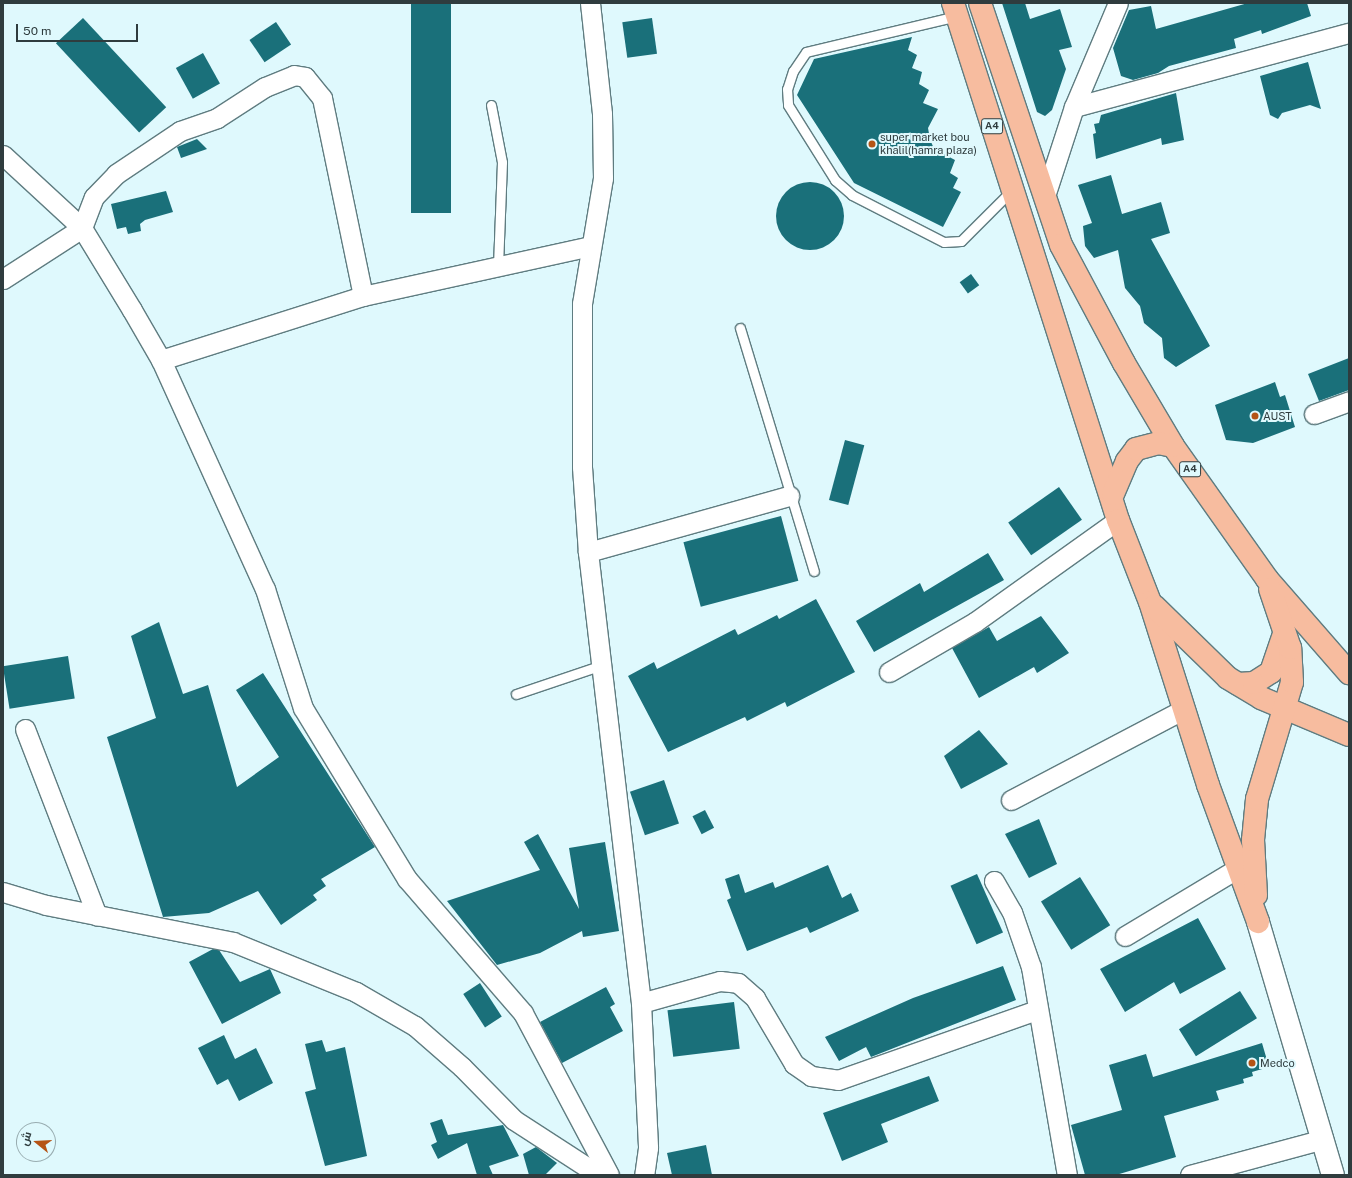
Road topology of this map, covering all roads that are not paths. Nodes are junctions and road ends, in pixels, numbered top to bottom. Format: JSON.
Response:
{"nodes":[{"id":1,"x":590,"y":3,"type":"edge"},
{"id":2,"x":980,"y":3,"type":"edge"},
{"id":3,"x":1118,"y":3,"type":"edge"},
{"id":4,"x":955,"y":9,"type":"edge"},
{"id":5,"x":1349,"y":33,"type":"edge"},
{"id":6,"x":491,"y":105,"type":"dead end"},
{"id":7,"x":1074,"y":107,"type":"junction"},
{"id":8,"x":3,"y":155,"type":"edge"},
{"id":9,"x":1012,"y":190,"type":"junction"},
{"id":10,"x":1045,"y":196,"type":"junction"},
{"id":11,"x":82,"y":228,"type":"junction"},
{"id":12,"x":591,"y":246,"type":"junction"},
{"id":13,"x":498,"y":266,"type":"junction"},
{"id":14,"x":3,"y":279,"type":"edge"},
{"id":15,"x":363,"y":296,"type":"junction"},
{"id":16,"x":740,"y":328,"type":"dead end"},
{"id":17,"x":161,"y":360,"type":"junction"},
{"id":18,"x":1349,"y":401,"type":"edge"},
{"id":19,"x":1314,"y":414,"type":"dead end"},
{"id":20,"x":1173,"y":446,"type":"junction"},
{"id":21,"x":1113,"y":494,"type":"junction"},
{"id":22,"x":789,"y":496,"type":"junction"},
{"id":23,"x":1118,"y":520,"type":"junction"},
{"id":24,"x":588,"y":552,"type":"junction"},
{"id":25,"x":814,"y":571,"type":"dead end"},
{"id":26,"x":1267,"y":579,"type":"junction"},
{"id":27,"x":1150,"y":602,"type":"junction"},
{"id":28,"x":1284,"y":631,"type":"junction"},
{"id":29,"x":602,"y":665,"type":"junction"},
{"id":30,"x":889,"y":672,"type":"dead end"},
{"id":31,"x":1349,"y":672,"type":"edge"},
{"id":32,"x":1238,"y":684,"type":"junction"},
{"id":33,"x":516,"y":694,"type":"dead end"},
{"id":34,"x":1184,"y":709,"type":"junction"},
{"id":35,"x":1286,"y":709,"type":"junction"},
{"id":36,"x":25,"y":729,"type":"dead end"},
{"id":37,"x":1349,"y":735,"type":"edge"},
{"id":38,"x":1010,"y":800,"type":"dead end"},
{"id":39,"x":1238,"y":868,"type":"junction"},
{"id":40,"x":994,"y":881,"type":"dead end"},
{"id":41,"x":3,"y":892,"type":"edge"},
{"id":42,"x":97,"y":916,"type":"junction"},
{"id":43,"x":1258,"y":922,"type":"junction"},
{"id":44,"x":1125,"y":936,"type":"dead end"},
{"id":45,"x":641,"y":1003,"type":"junction"},
{"id":46,"x":1036,"y":1010,"type":"junction"},
{"id":47,"x":1323,"y":1139,"type":"junction"},
{"id":48,"x":599,"y":1175,"type":"edge"},
{"id":49,"x":609,"y":1175,"type":"edge"},
{"id":50,"x":644,"y":1175,"type":"edge"},
{"id":51,"x":1067,"y":1175,"type":"edge"},
{"id":52,"x":1190,"y":1175,"type":"edge"},
{"id":53,"x":1333,"y":1175,"type":"edge"}],
"edges":[{"from":1,"to":12,"type":"street"},
{"from":2,"to":10,"type":"highway","number":"A4"},
{"from":3,"to":7,"type":"street"},
{"from":4,"to":9,"type":"highway","number":"A4"},
{"from":4,"to":9,"type":"lane"},
{"from":5,"to":7,"type":"street"},
{"from":6,"to":13,"type":"lane"},
{"from":7,"to":10,"type":"street"},
{"from":8,"to":11,"type":"street"},
{"from":9,"to":21,"type":"highway","number":"A4"},
{"from":10,"to":20,"type":"highway","number":"A4"},
{"from":11,"to":14,"type":"street"},
{"from":11,"to":15,"type":"street"},
{"from":11,"to":17,"type":"street"},
{"from":12,"to":13,"type":"street"},
{"from":12,"to":24,"type":"street"},
{"from":13,"to":15,"type":"street"},
{"from":15,"to":17,"type":"street"},
{"from":16,"to":22,"type":"lane"},
{"from":17,"to":49,"type":"street"},
{"from":18,"to":19,"type":"street"},
{"from":20,"to":21,"type":"highway"},
{"from":20,"to":26,"type":"highway","number":"A4"},
{"from":21,"to":23,"type":"highway","number":"A4"},
{"from":22,"to":24,"type":"street"},
{"from":22,"to":25,"type":"lane"},
{"from":23,"to":27,"type":"highway","number":"A4"},
{"from":23,"to":30,"type":"street"},
{"from":24,"to":29,"type":"street"},
{"from":26,"to":28,"type":"highway"},
{"from":26,"to":31,"type":"highway","number":"A4"},
{"from":27,"to":32,"type":"highway","number":"A4"},
{"from":27,"to":34,"type":"highway"},
{"from":28,"to":32,"type":"highway"},
{"from":28,"to":35,"type":"highway"},
{"from":29,"to":33,"type":"lane"},
{"from":29,"to":45,"type":"street"},
{"from":32,"to":35,"type":"highway","number":"A4"},
{"from":34,"to":38,"type":"street"},
{"from":34,"to":39,"type":"highway"},
{"from":35,"to":37,"type":"highway","number":"A4"},
{"from":35,"to":43,"type":"highway"},
{"from":36,"to":42,"type":"street"},
{"from":39,"to":43,"type":"highway"},
{"from":39,"to":44,"type":"street"},
{"from":40,"to":46,"type":"street"},
{"from":41,"to":42,"type":"street"},
{"from":42,"to":48,"type":"street"},
{"from":43,"to":47,"type":"main road"},
{"from":45,"to":46,"type":"street"},
{"from":45,"to":50,"type":"street"},
{"from":46,"to":51,"type":"street"},
{"from":47,"to":52,"type":"street"},
{"from":47,"to":53,"type":"main road"}]}
